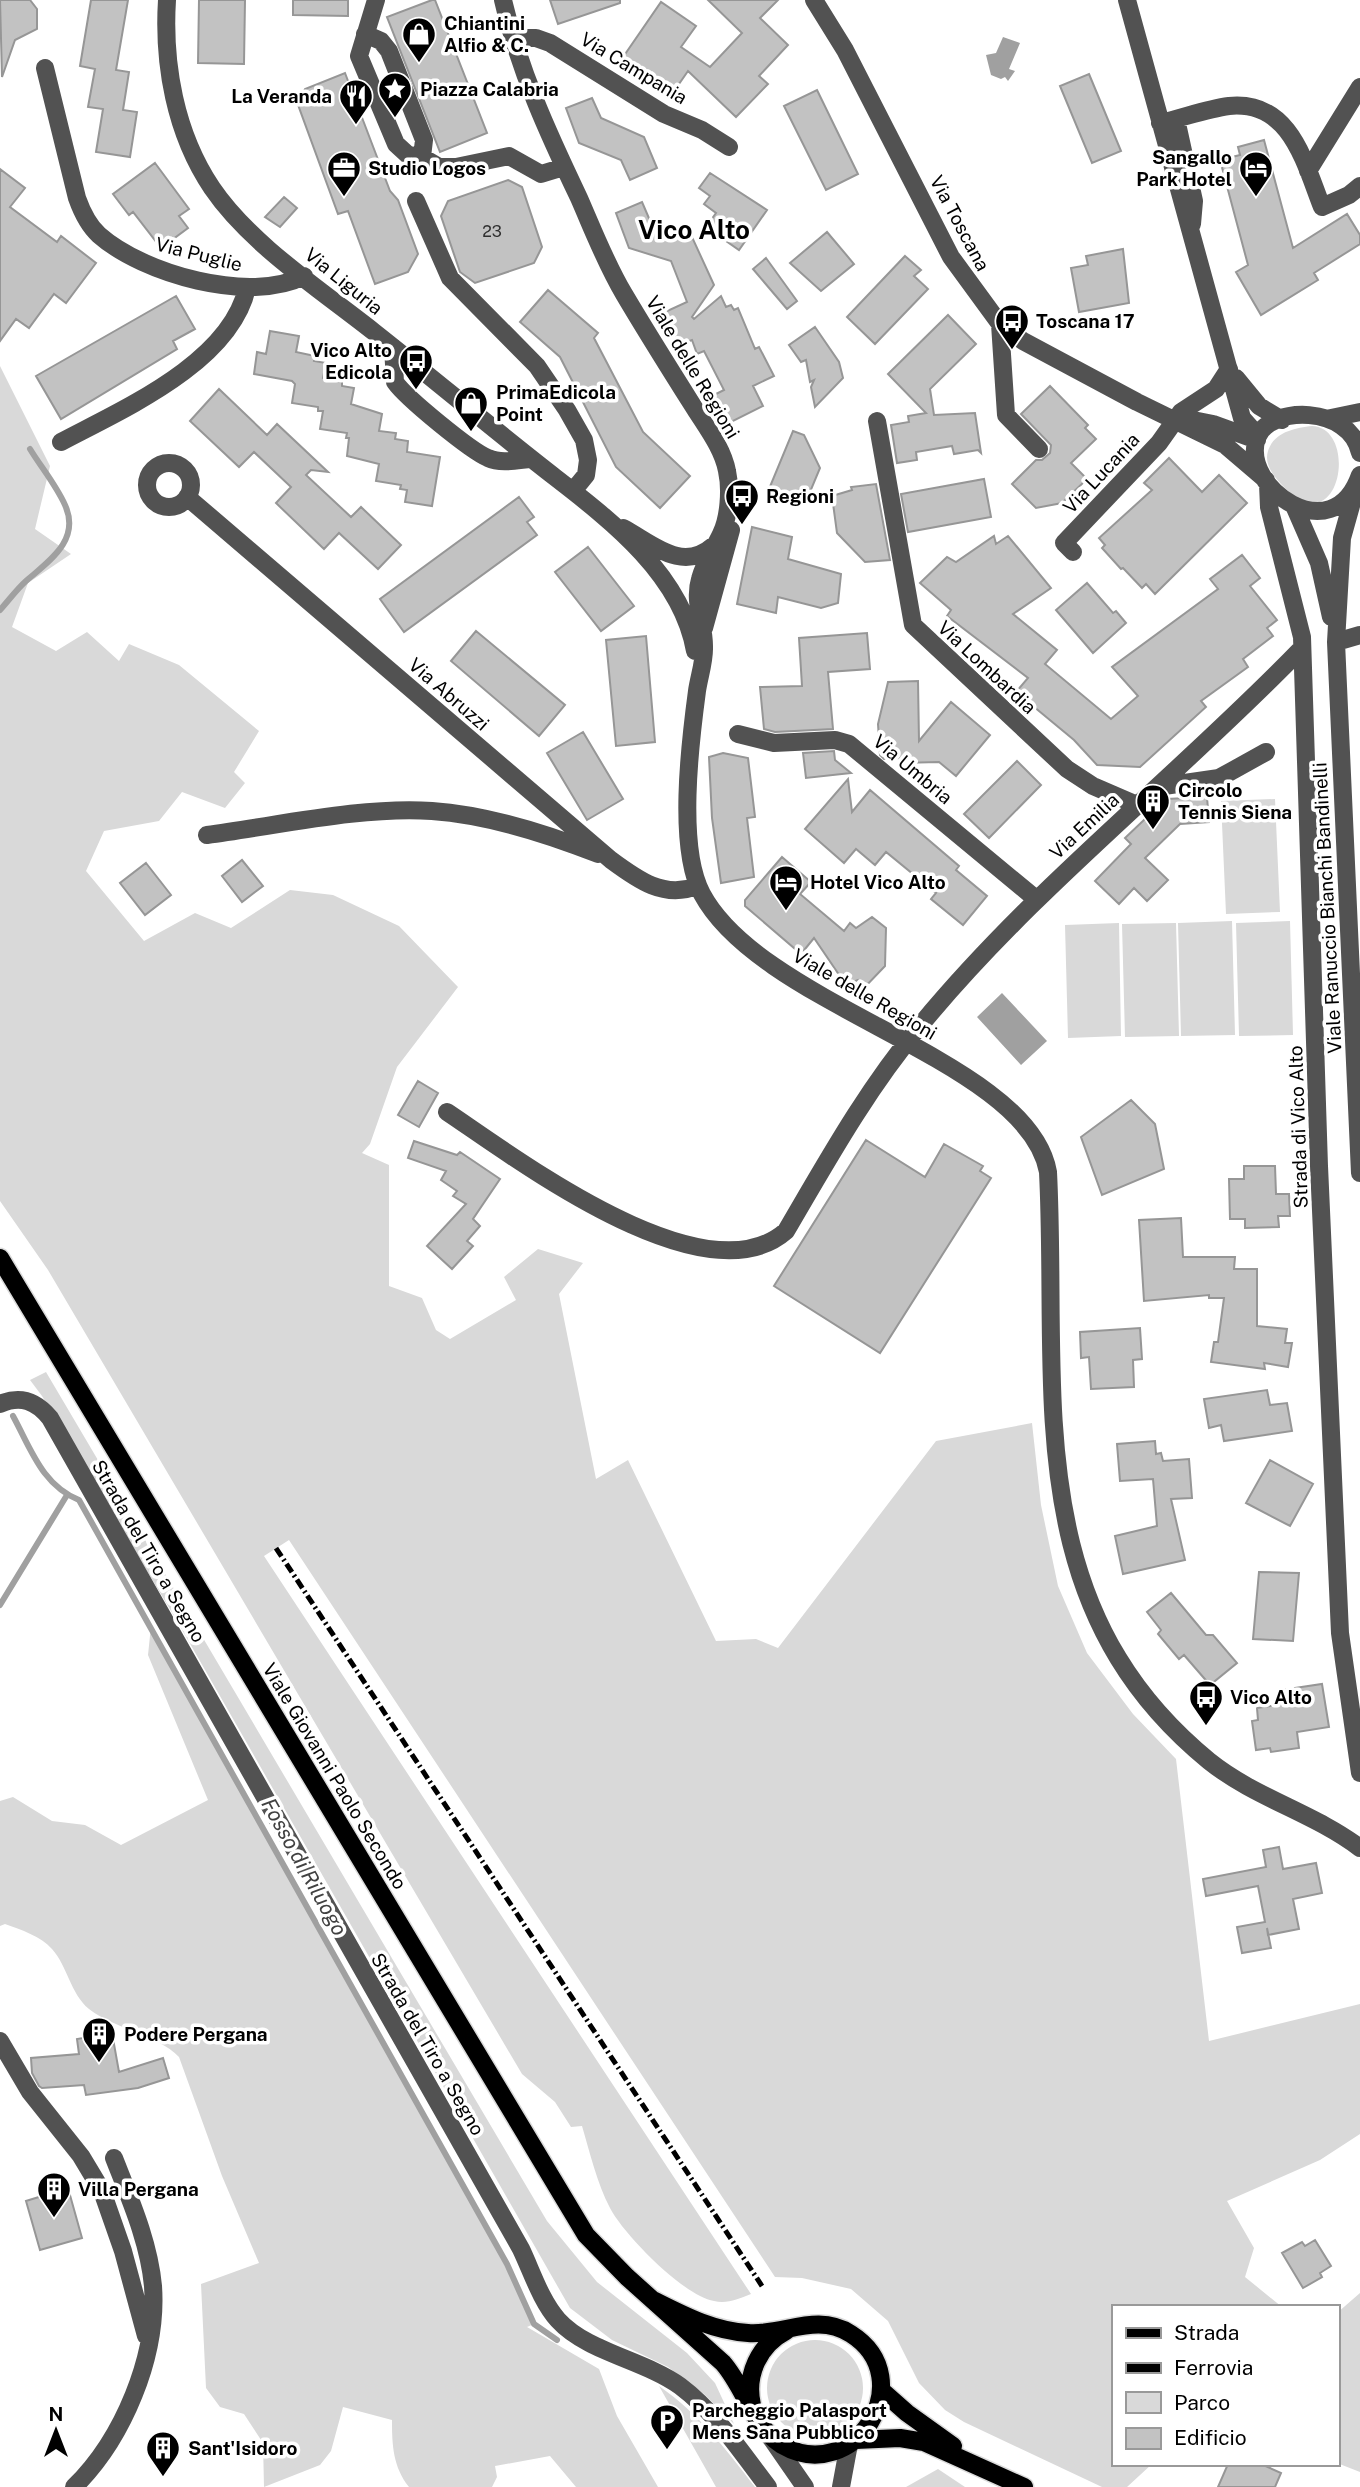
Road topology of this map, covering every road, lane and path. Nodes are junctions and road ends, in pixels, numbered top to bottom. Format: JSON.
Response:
{"nodes":[{"id":1,"x":167,"y":0,"type":"edge"},
{"id":2,"x":376,"y":0,"type":"edge"},
{"id":3,"x":503,"y":0,"type":"edge"},
{"id":4,"x":814,"y":0,"type":"edge"},
{"id":5,"x":1127,"y":0,"type":"edge"},
{"id":6,"x":365,"y":34,"type":"junction"},
{"id":7,"x":512,"y":38,"type":"junction"},
{"id":8,"x":45,"y":68,"type":"dead end"},
{"id":9,"x":1360,"y":87,"type":"edge"},
{"id":10,"x":1168,"y":121,"type":"junction"},
{"id":11,"x":729,"y":147,"type":"dead end"},
{"id":12,"x":422,"y":157,"type":"junction"},
{"id":13,"x":564,"y":167,"type":"junction"},
{"id":14,"x":1308,"y":171,"type":"junction"},
{"id":15,"x":1360,"y":186,"type":"edge"},
{"id":16,"x":416,"y":201,"type":"dead end"},
{"id":17,"x":304,"y":276,"type":"junction"},
{"id":18,"x":247,"y":288,"type":"junction"},
{"id":19,"x":1000,"y":324,"type":"junction"},
{"id":20,"x":393,"y":346,"type":"junction"},
{"id":21,"x":1228,"y":369,"type":"junction"},
{"id":22,"x":1360,"y":412,"type":"edge"},
{"id":23,"x":1331,"y":418,"type":"junction"},
{"id":24,"x":1174,"y":419,"type":"junction"},
{"id":25,"x":1282,"y":419,"type":"junction"},
{"id":26,"x":877,"y":421,"type":"dead end"},
{"id":27,"x":1257,"y":438,"type":"junction"},
{"id":28,"x":61,"y":442,"type":"dead end"},
{"id":29,"x":1039,"y":449,"type":"dead end"},
{"id":30,"x":1360,"y":453,"type":"edge"},
{"id":31,"x":531,"y":459,"type":"junction"},
{"id":32,"x":1267,"y":482,"type":"junction"},
{"id":33,"x":1358,"y":482,"type":"edge"},
{"id":34,"x":728,"y":486,"type":"junction"},
{"id":35,"x":573,"y":491,"type":"junction"},
{"id":36,"x":187,"y":497,"type":"dead end"},
{"id":37,"x":1295,"y":508,"type":"junction"},
{"id":38,"x":611,"y":521,"type":"junction"},
{"id":39,"x":717,"y":543,"type":"junction"},
{"id":40,"x":1073,"y":552,"type":"dead end"},
{"id":41,"x":703,"y":631,"type":"junction"},
{"id":42,"x":1360,"y":635,"type":"edge"},
{"id":43,"x":1336,"y":642,"type":"junction"},
{"id":44,"x":1300,"y":650,"type":"junction"},
{"id":45,"x":698,"y":685,"type":"junction"},
{"id":46,"x":738,"y":734,"type":"dead end"},
{"id":47,"x":1266,"y":752,"type":"dead end"},
{"id":48,"x":1157,"y":787,"type":"junction"},
{"id":49,"x":1137,"y":805,"type":"junction"},
{"id":50,"x":207,"y":835,"type":"dead end"},
{"id":51,"x":611,"y":860,"type":"junction"},
{"id":52,"x":698,"y":886,"type":"junction"},
{"id":53,"x":1036,"y":899,"type":"junction"},
{"id":54,"x":906,"y":1043,"type":"junction"},
{"id":55,"x":447,"y":1112,"type":"dead end"},
{"id":56,"x":1360,"y":1173,"type":"edge"},
{"id":57,"x":0,"y":1258,"type":"edge"},
{"id":58,"x":0,"y":1404,"type":"edge"},
{"id":59,"x":1360,"y":1773,"type":"edge"},
{"id":60,"x":1360,"y":1848,"type":"edge"},
{"id":61,"x":0,"y":2041,"type":"edge"},
{"id":62,"x":114,"y":2158,"type":"dead end"},
{"id":63,"x":653,"y":2300,"type":"junction"},
{"id":64,"x":793,"y":2327,"type":"junction"},
{"id":65,"x":148,"y":2343,"type":"junction"},
{"id":66,"x":881,"y":2390,"type":"junction"},
{"id":67,"x":754,"y":2411,"type":"junction"},
{"id":68,"x":767,"y":2433,"type":"junction"},
{"id":69,"x":853,"y":2442,"type":"junction"},
{"id":70,"x":988,"y":2469,"type":"junction"},
{"id":71,"x":74,"y":2487,"type":"edge"},
{"id":72,"x":768,"y":2487,"type":"edge"},
{"id":73,"x":804,"y":2487,"type":"edge"},
{"id":74,"x":841,"y":2487,"type":"edge"},
{"id":75,"x":1024,"y":2487,"type":"edge"}],
"edges":[{"from":1,"to":17,"type":"street","name":"Via Liguria"},
{"from":2,"to":6,"type":"street"},
{"from":3,"to":7,"type":"street","name":"Viale delle Regioni"},
{"from":4,"to":19,"type":"street","name":"Via Toscana"},
{"from":5,"to":10,"type":"street","name":"Strada di Vico Alto"},
{"from":6,"to":12,"type":"street"},
{"from":6,"to":12,"type":"street"},
{"from":7,"to":11,"type":"street","name":"Via Campania"},
{"from":7,"to":13,"type":"street","name":"Viale delle Regioni"},
{"from":8,"to":18,"type":"street","name":"Via Puglie"},
{"from":9,"to":14,"type":"street"},
{"from":10,"to":14,"type":"street"},
{"from":10,"to":21,"type":"street","name":"Strada di Vico Alto"},
{"from":12,"to":13,"type":"street"},
{"from":13,"to":34,"type":"street","name":"Viale delle Regioni"},
{"from":14,"to":15,"type":"street"},
{"from":16,"to":35,"type":"street"},
{"from":17,"to":18,"type":"street","name":"Via Puglie"},
{"from":17,"to":20,"type":"street","name":"Via Liguria"},
{"from":18,"to":28,"type":"street"},
{"from":19,"to":24,"type":"street","name":"Via Toscana"},
{"from":19,"to":29,"type":"street"},
{"from":20,"to":31,"type":"street","name":"Via Liguria"},
{"from":20,"to":31,"type":"street"},
{"from":21,"to":24,"type":"street"},
{"from":21,"to":25,"type":"street","name":"Strada di Vico Alto"},
{"from":21,"to":27,"type":"street","name":"Strada di Vico Alto"},
{"from":22,"to":23,"type":"street"},
{"from":23,"to":25,"type":"street"},
{"from":23,"to":30,"type":"street"},
{"from":24,"to":27,"type":"street","name":"Via Toscana"},
{"from":24,"to":32,"type":"street","name":"Via Toscana"},
{"from":24,"to":40,"type":"street","name":"Via Lucania"},
{"from":25,"to":27,"type":"street"},
{"from":26,"to":49,"type":"street","name":"Via Lombardia"},
{"from":27,"to":32,"type":"street","name":"Strada di Vico Alto"},
{"from":31,"to":35,"type":"street","name":"Via Liguria"},
{"from":32,"to":37,"type":"street"},
{"from":32,"to":44,"type":"street","name":"Strada di Vico Alto"},
{"from":33,"to":37,"type":"street"},
{"from":33,"to":43,"type":"street","name":"Viale Ranuccio Bianchi Bandinelli"},
{"from":34,"to":39,"type":"street","name":"Viale delle Regioni"},
{"from":34,"to":41,"type":"street"},
{"from":35,"to":38,"type":"street","name":"Via Liguria"},
{"from":36,"to":51,"type":"street","name":"Via Abruzzi"},
{"from":37,"to":43,"type":"street","name":"Viale Ranuccio Bianchi Bandinelli"},
{"from":38,"to":39,"type":"street","name":"Via Liguria"},
{"from":38,"to":45,"type":"street","name":"Via Liguria"},
{"from":39,"to":41,"type":"street","name":"Viale delle Regioni"},
{"from":41,"to":45,"type":"street","name":"Viale delle Regioni"},
{"from":42,"to":43,"type":"street"},
{"from":43,"to":56,"type":"street","name":"Viale Ranuccio Bianchi Bandinelli"},
{"from":44,"to":48,"type":"street","name":"Via Emilia"},
{"from":44,"to":59,"type":"street","name":"Strada di Vico Alto"},
{"from":45,"to":52,"type":"street","name":"Viale delle Regioni"},
{"from":46,"to":53,"type":"street","name":"Via Umbria"},
{"from":47,"to":48,"type":"street"},
{"from":48,"to":49,"type":"street","name":"Via Emilia"},
{"from":49,"to":53,"type":"street","name":"Via Emilia"},
{"from":50,"to":51,"type":"street"},
{"from":51,"to":52,"type":"street","name":"Via Abruzzi"},
{"from":52,"to":54,"type":"street","name":"Viale delle Regioni"},
{"from":53,"to":54,"type":"street","name":"Via Emilia"},
{"from":54,"to":55,"type":"street","name":"Via Emilia"},
{"from":54,"to":60,"type":"street","name":"Viale delle Regioni"},
{"from":57,"to":63,"type":"main road","name":"Viale Giovanni Paolo Secondo"},
{"from":58,"to":72,"type":"street","name":"Strada del Tiro a Segno"},
{"from":61,"to":65,"type":"street"},
{"from":62,"to":65,"type":"street"},
{"from":63,"to":64,"type":"main road","name":"Viale Giovanni Paolo Secondo"},
{"from":63,"to":67,"type":"main road","name":"Viale Giovanni Paolo Secondo"},
{"from":64,"to":66,"type":"main road","name":"Viale Giovanni Paolo Secondo"},
{"from":64,"to":67,"type":"main road","name":"Viale Giovanni Paolo Secondo"},
{"from":65,"to":71,"type":"street"},
{"from":66,"to":69,"type":"main road"},
{"from":66,"to":70,"type":"main road","name":"Viale Giovanni Paolo Secondo"},
{"from":67,"to":68,"type":"main road","name":"Viale Giovanni Paolo Secondo"},
{"from":68,"to":69,"type":"main road","name":"Viale Giovanni Paolo Secondo"},
{"from":68,"to":73,"type":"street"},
{"from":69,"to":70,"type":"main road","name":"Viale Giovanni Paolo Secondo"},
{"from":69,"to":74,"type":"street"},
{"from":70,"to":75,"type":"main road","name":"Viale Giovanni Paolo Secondo"}]}
